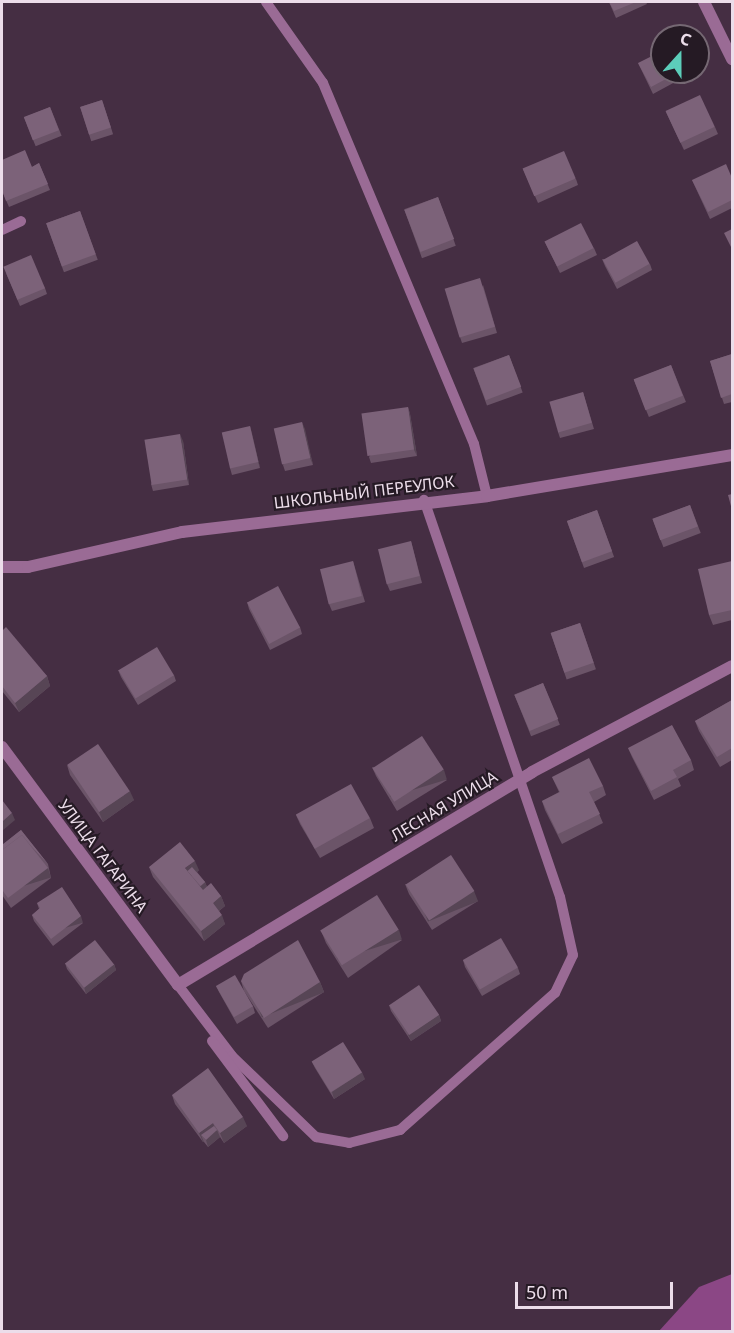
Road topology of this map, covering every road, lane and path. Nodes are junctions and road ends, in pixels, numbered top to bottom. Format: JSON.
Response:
{"nodes":[{"id":1,"x":266,"y":2,"type":"edge"},
{"id":2,"x":704,"y":2,"type":"edge"},
{"id":3,"x":732,"y":59,"type":"edge"},
{"id":4,"x":21,"y":221,"type":"dead end"},
{"id":5,"x":2,"y":230,"type":"edge"},
{"id":6,"x":732,"y":455,"type":"edge"},
{"id":7,"x":487,"y":496,"type":"junction"},
{"id":8,"x":424,"y":500,"type":"junction"},
{"id":9,"x":2,"y":567,"type":"edge"},
{"id":10,"x":732,"y":666,"type":"edge"},
{"id":11,"x":2,"y":747,"type":"edge"},
{"id":12,"x":521,"y":778,"type":"junction"},
{"id":13,"x":178,"y":985,"type":"junction"},
{"id":14,"x":283,"y":1136,"type":"dead end"}],
"edges":[{"from":1,"to":7,"type":"lane"},
{"from":2,"to":3,"type":"street"},
{"from":4,"to":5,"type":"lane"},
{"from":6,"to":7,"type":"street","name":"ШКОЛЬНЫЙ ПЕРЕУЛОК"},
{"from":7,"to":8,"type":"street","name":"ШКОЛЬНЫЙ ПЕРЕУЛОК"},
{"from":8,"to":9,"type":"street","name":"ШКОЛЬНЫЙ ПЕРЕУЛОК"},
{"from":8,"to":12,"type":"lane"},
{"from":10,"to":12,"type":"street","name":"ЛЕСНАЯ УЛИЦА"},
{"from":11,"to":13,"type":"street","name":"УЛИЦА ГАГАРИНА"},
{"from":12,"to":13,"type":"street","name":"ЛЕСНАЯ УЛИЦА"},
{"from":12,"to":13,"type":"lane"},
{"from":13,"to":14,"type":"lane"}]}
